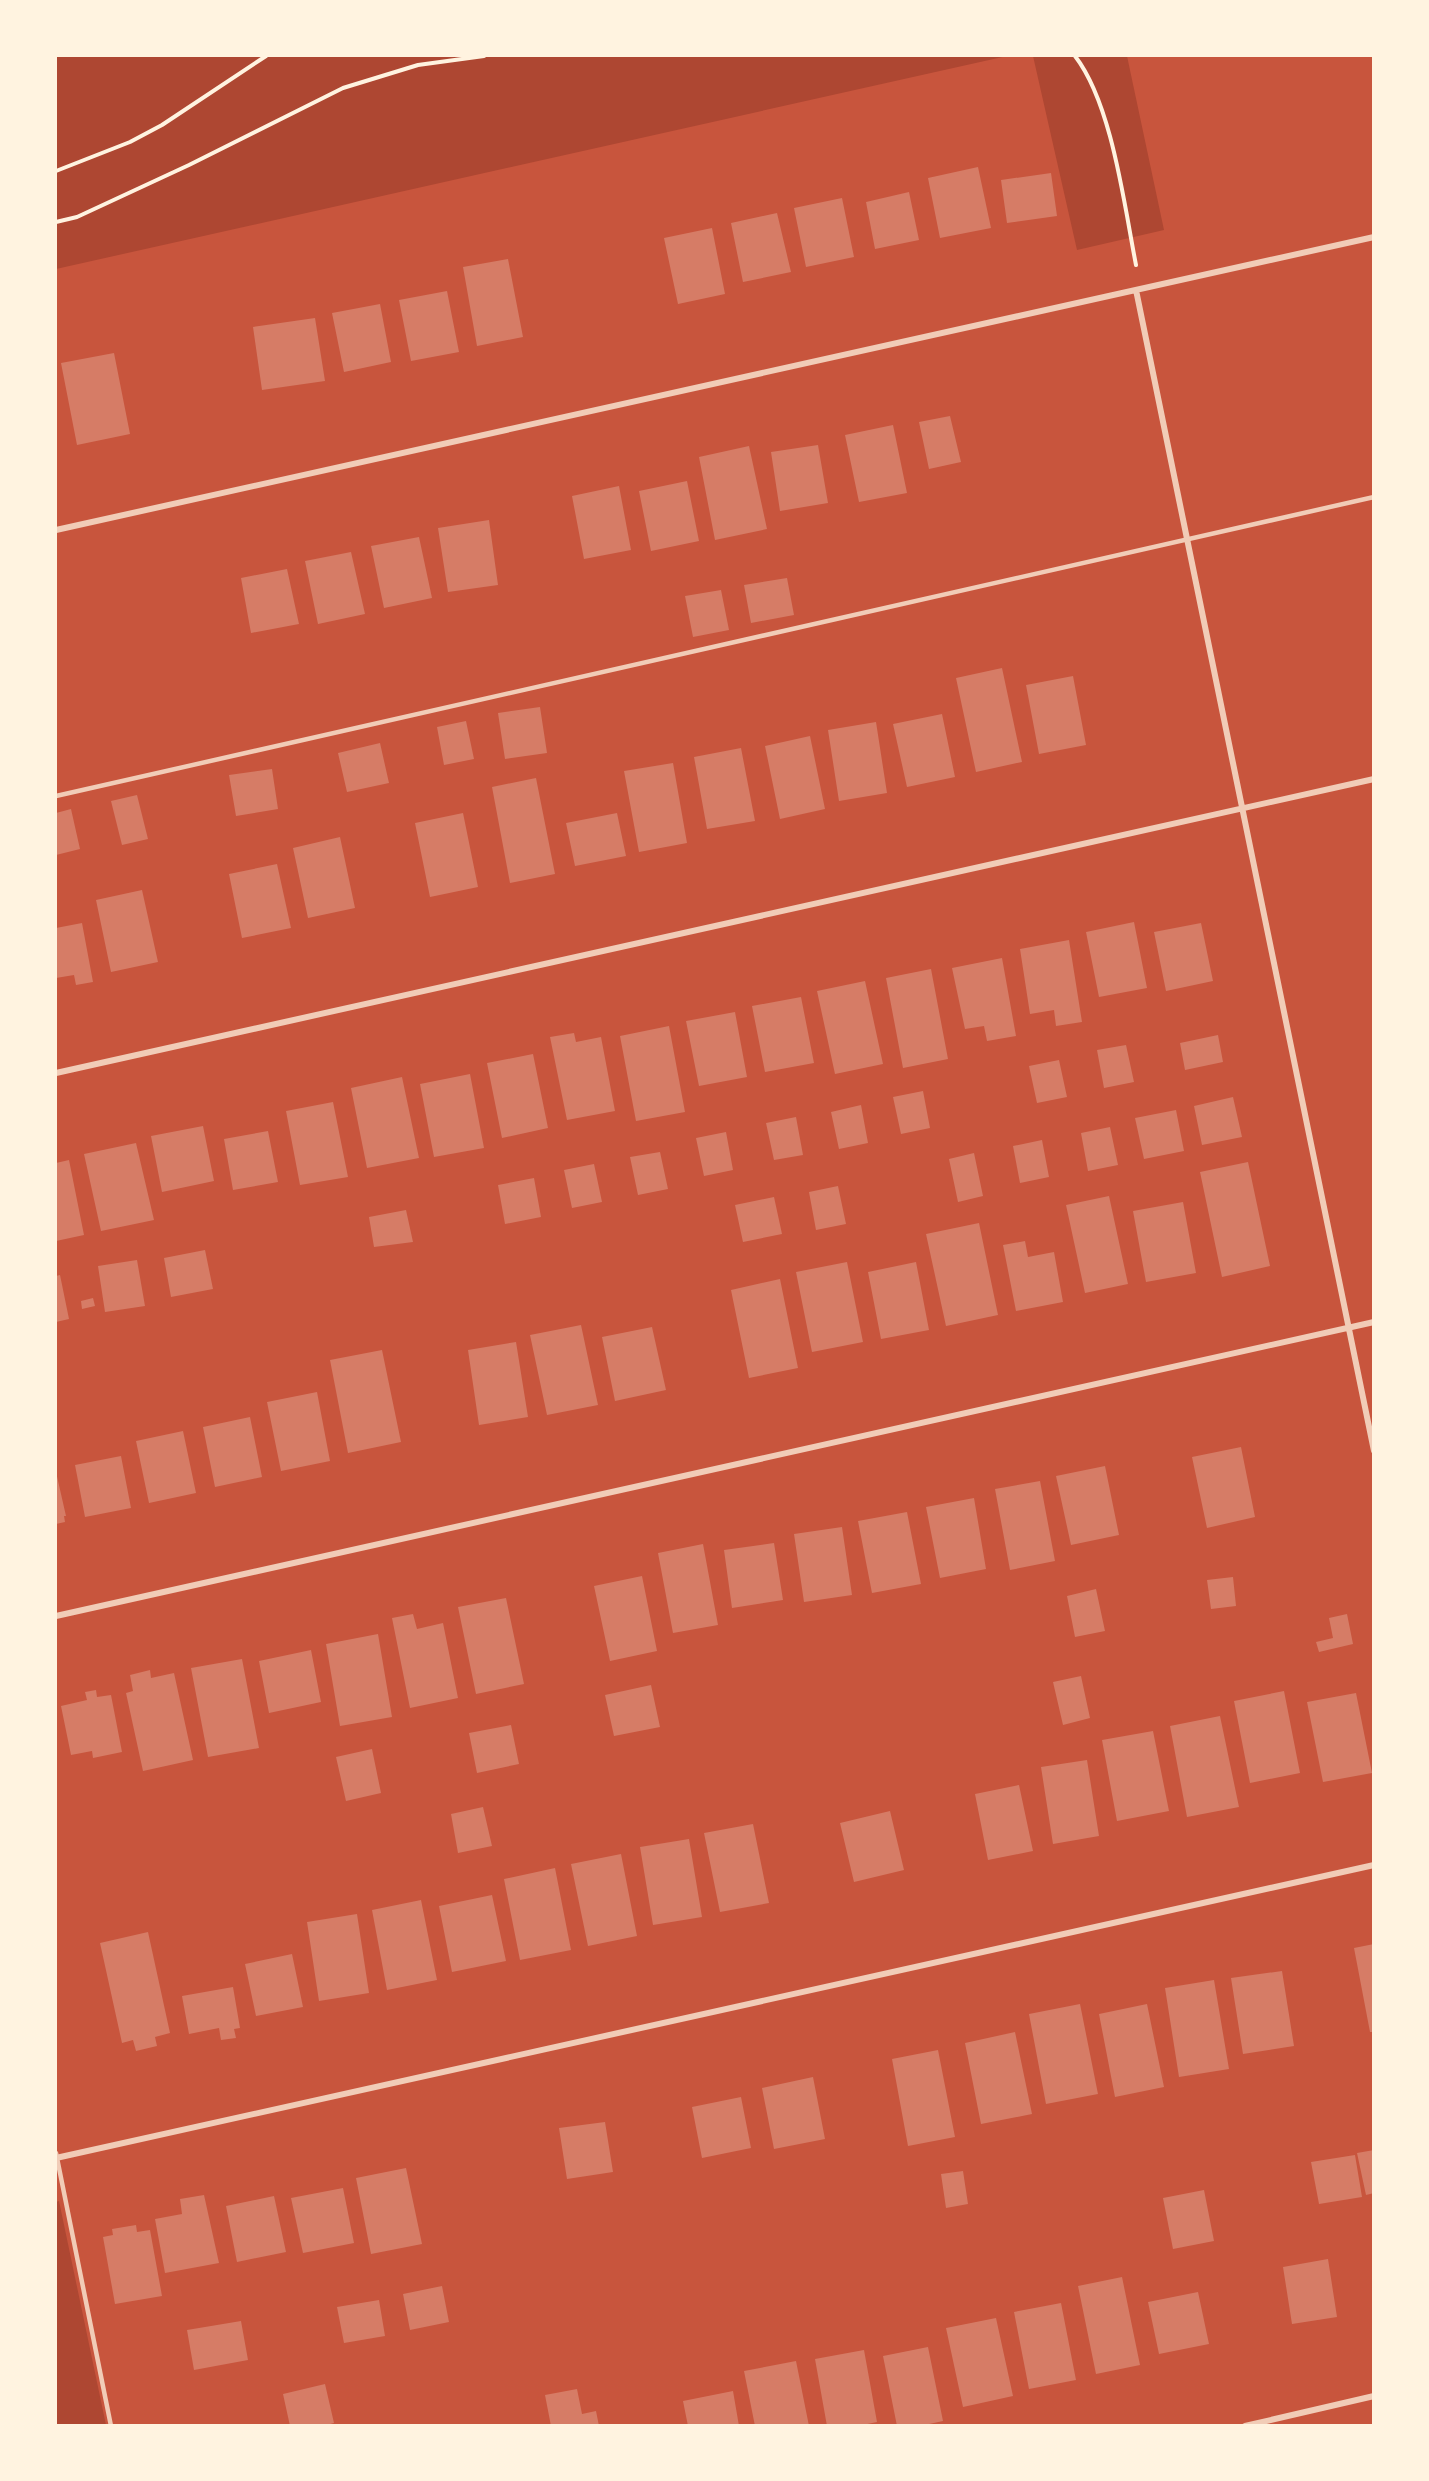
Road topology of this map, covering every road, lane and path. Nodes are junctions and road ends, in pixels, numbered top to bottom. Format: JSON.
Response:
{"nodes":[{"id":1,"x":266,"y":56,"type":"edge"},
{"id":2,"x":484,"y":56,"type":"edge"},
{"id":3,"x":1076,"y":56,"type":"edge"},
{"id":4,"x":56,"y":171,"type":"edge"},
{"id":5,"x":56,"y":222,"type":"edge"},
{"id":6,"x":1374,"y":237,"type":"edge"},
{"id":7,"x":1138,"y":289,"type":"junction"},
{"id":8,"x":1374,"y":497,"type":"edge"},
{"id":9,"x":56,"y":530,"type":"edge"},
{"id":10,"x":1186,"y":539,"type":"junction"},
{"id":11,"x":1374,"y":779,"type":"edge"},
{"id":12,"x":56,"y":796,"type":"edge"},
{"id":13,"x":1241,"y":809,"type":"junction"},
{"id":14,"x":56,"y":1073,"type":"edge"},
{"id":15,"x":1374,"y":1322,"type":"edge"},
{"id":16,"x":1348,"y":1327,"type":"junction"},
{"id":17,"x":1374,"y":1451,"type":"edge"},
{"id":18,"x":56,"y":1616,"type":"edge"},
{"id":19,"x":1374,"y":1865,"type":"edge"},
{"id":20,"x":56,"y":2156,"type":"edge"},
{"id":21,"x":1374,"y":2396,"type":"edge"},
{"id":22,"x":111,"y":2426,"type":"edge"},
{"id":23,"x":1245,"y":2426,"type":"edge"}],
"edges":[{"from":1,"to":4,"type":"path"},
{"from":2,"to":5,"type":"path"},
{"from":3,"to":7,"type":"path"},
{"from":6,"to":7,"type":"street"},
{"from":7,"to":9,"type":"street"},
{"from":7,"to":10,"type":"street"},
{"from":8,"to":10,"type":"lane"},
{"from":10,"to":12,"type":"lane"},
{"from":10,"to":13,"type":"street"},
{"from":11,"to":13,"type":"street"},
{"from":13,"to":14,"type":"street"},
{"from":13,"to":16,"type":"street"},
{"from":15,"to":16,"type":"street"},
{"from":16,"to":17,"type":"street"},
{"from":16,"to":18,"type":"street"},
{"from":19,"to":20,"type":"street"},
{"from":20,"to":22,"type":"lane"},
{"from":21,"to":23,"type":"street"}]}
